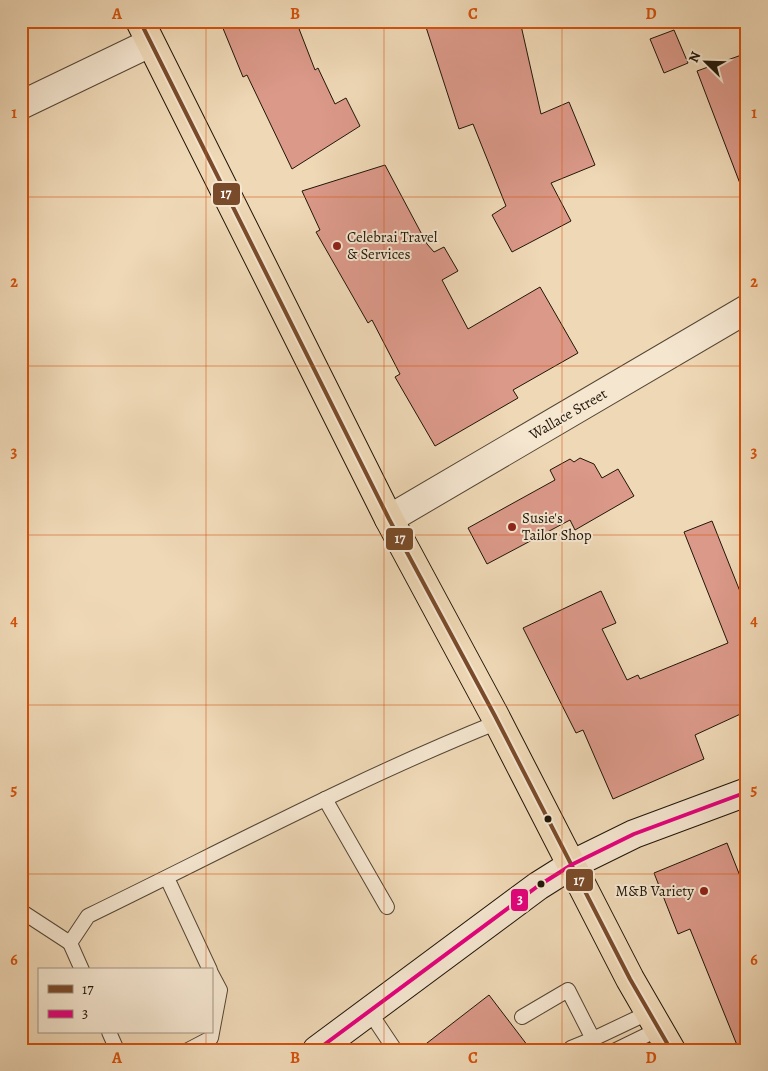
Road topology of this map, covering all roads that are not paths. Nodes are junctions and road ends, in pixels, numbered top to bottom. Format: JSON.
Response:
{"nodes":[{"id":1,"x":145,"y":32,"type":"edge"},
{"id":2,"x":21,"y":106,"type":"edge"},
{"id":3,"x":747,"y":309,"type":"edge"},
{"id":4,"x":389,"y":519,"type":"junction"},
{"id":5,"x":498,"y":722,"type":"junction"},
{"id":6,"x":747,"y":792,"type":"edge"},
{"id":7,"x":325,"y":799,"type":"junction"},
{"id":8,"x":573,"y":864,"type":"junction"},
{"id":9,"x":167,"y":878,"type":"junction"},
{"id":10,"x":387,"y":907,"type":"dead end"},
{"id":11,"x":21,"y":911,"type":"edge"},
{"id":12,"x":70,"y":943,"type":"junction"},
{"id":13,"x":81,"y":968,"type":"edge"},
{"id":14,"x":210,"y":968,"type":"edge"},
{"id":15,"x":212,"y":973,"type":"edge"},
{"id":16,"x":369,"y":1011,"type":"junction"},
{"id":17,"x":522,"y":1017,"type":"dead end"},
{"id":18,"x":660,"y":1030,"type":"edge"},
{"id":19,"x":212,"y":1033,"type":"edge"},
{"id":20,"x":110,"y":1034,"type":"edge"},
{"id":21,"x":212,"y":1034,"type":"edge"},
{"id":22,"x":593,"y":1039,"type":"junction"},
{"id":23,"x":571,"y":1048,"type":"dead end"},
{"id":24,"x":117,"y":1050,"type":"edge"},
{"id":25,"x":188,"y":1050,"type":"edge"},
{"id":26,"x":317,"y":1050,"type":"edge"},
{"id":27,"x":395,"y":1050,"type":"edge"},
{"id":28,"x":616,"y":1050,"type":"edge"}],
"edges":[{"from":1,"to":2,"type":"street"},
{"from":1,"to":4,"type":"main road"},
{"from":3,"to":4,"type":"street","name":"Wallace Street"},
{"from":4,"to":5,"type":"main road"},
{"from":5,"to":7,"type":"lane"},
{"from":5,"to":8,"type":"main road"},
{"from":6,"to":8,"type":"street"},
{"from":7,"to":9,"type":"lane"},
{"from":7,"to":10,"type":"lane"},
{"from":8,"to":16,"type":"street"},
{"from":8,"to":18,"type":"main road"},
{"from":9,"to":12,"type":"lane"},
{"from":9,"to":14,"type":"lane"},
{"from":11,"to":12,"type":"lane"},
{"from":12,"to":13,"type":"lane"},
{"from":15,"to":19,"type":"lane"},
{"from":16,"to":26,"type":"street"},
{"from":16,"to":27,"type":"lane"},
{"from":17,"to":22,"type":"lane"},
{"from":18,"to":22,"type":"lane"},
{"from":18,"to":28,"type":"lane"},
{"from":20,"to":24,"type":"lane"},
{"from":21,"to":25,"type":"lane"},
{"from":22,"to":23,"type":"lane"}]}
